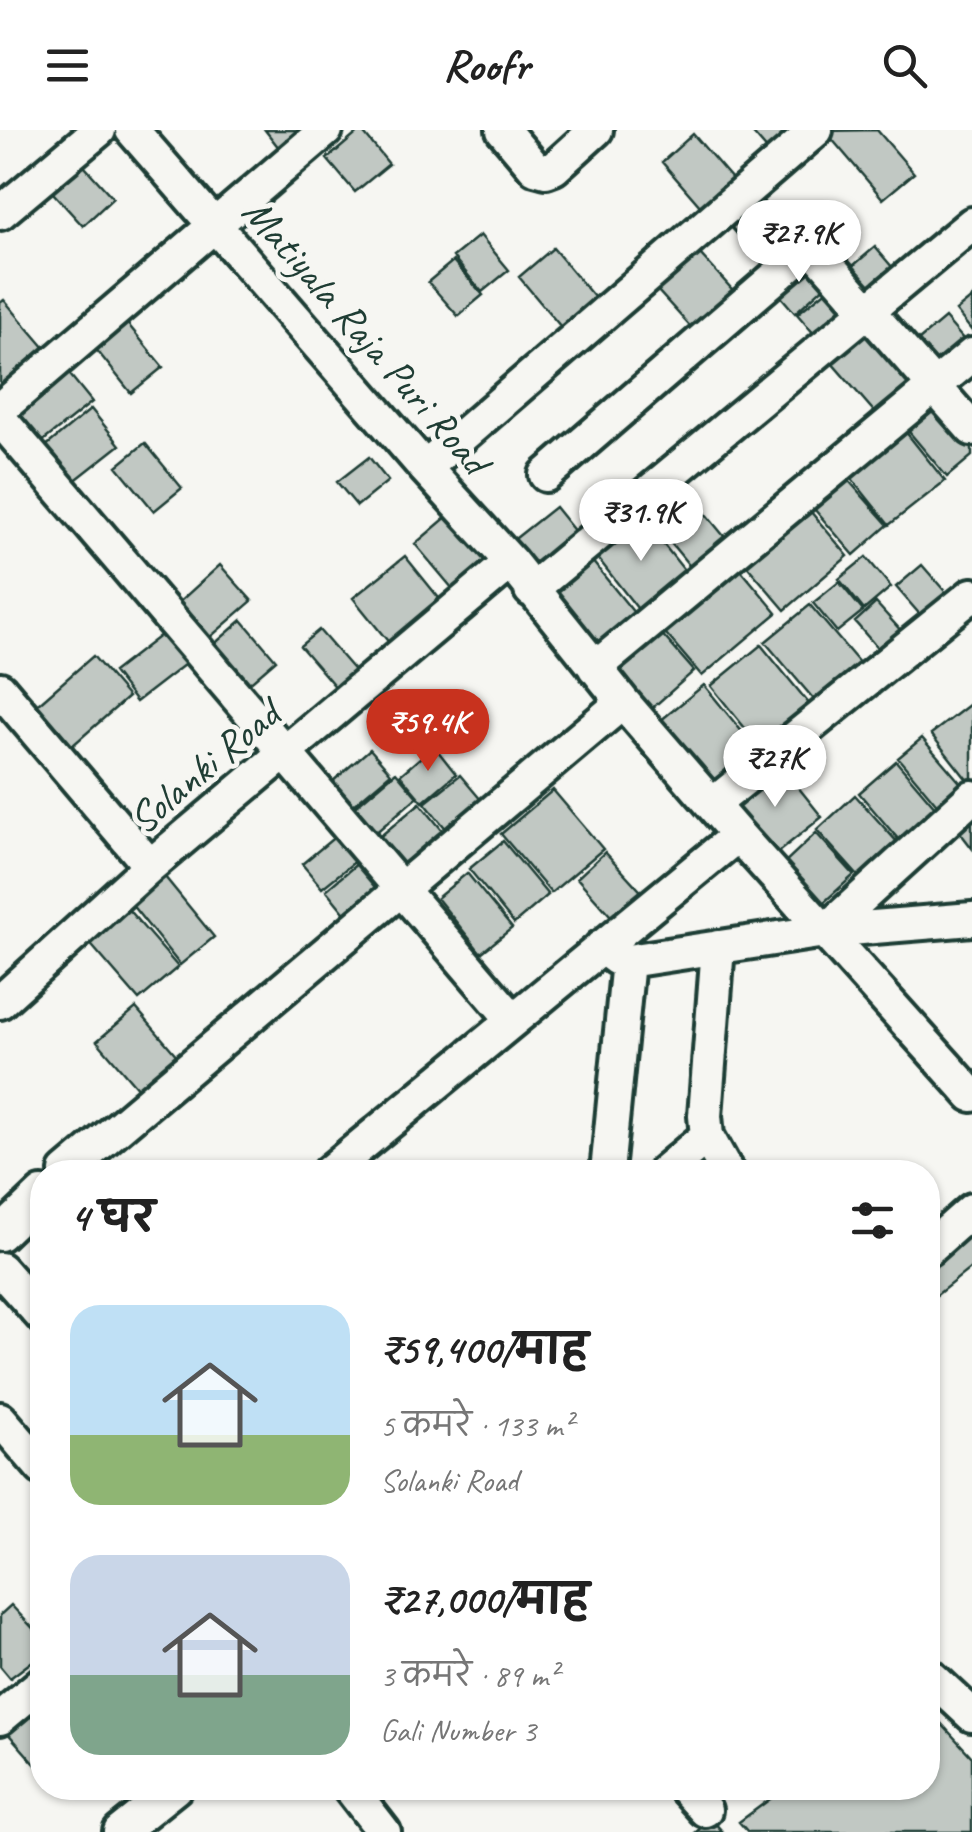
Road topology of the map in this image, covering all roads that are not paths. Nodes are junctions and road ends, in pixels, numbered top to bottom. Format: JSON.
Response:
{"nodes":[{"id":1,"x":99,"y":130,"type":"edge"},
{"id":2,"x":132,"y":130,"type":"edge"},
{"id":3,"x":326,"y":130,"type":"edge"},
{"id":4,"x":502,"y":130,"type":"edge"},
{"id":5,"x":596,"y":130,"type":"edge"},
{"id":6,"x":816,"y":130,"type":"edge"},
{"id":7,"x":0,"y":213,"type":"edge"},
{"id":8,"x":972,"y":224,"type":"edge"},
{"id":9,"x":216,"y":227,"type":"junction"},
{"id":10,"x":868,"y":309,"type":"junction"},
{"id":11,"x":972,"y":355,"type":"edge"},
{"id":12,"x":935,"y":386,"type":"junction"},
{"id":13,"x":0,"y":409,"type":"edge"},
{"id":14,"x":0,"y":418,"type":"edge"},
{"id":15,"x":972,"y":430,"type":"edge"},
{"id":16,"x":425,"y":468,"type":"junction"},
{"id":17,"x":546,"y":475,"type":"dead end"},
{"id":18,"x":511,"y":562,"type":"junction"},
{"id":19,"x":531,"y":590,"type":"junction"},
{"id":20,"x":972,"y":596,"type":"edge"},
{"id":21,"x":595,"y":668,"type":"junction"},
{"id":22,"x":0,"y":689,"type":"edge"},
{"id":23,"x":624,"y":702,"type":"junction"},
{"id":24,"x":284,"y":754,"type":"junction"},
{"id":25,"x":972,"y":797,"type":"edge"},
{"id":26,"x":712,"y":805,"type":"junction"},
{"id":27,"x":738,"y":835,"type":"junction"},
{"id":28,"x":150,"y":866,"type":"junction"},
{"id":29,"x":400,"y":889,"type":"junction"},
{"id":30,"x":972,"y":920,"type":"edge"},
{"id":31,"x":826,"y":931,"type":"junction"},
{"id":32,"x":718,"y":947,"type":"junction"},
{"id":33,"x":614,"y":954,"type":"junction"},
{"id":34,"x":4,"y":991,"type":"edge"},
{"id":35,"x":513,"y":1020,"type":"junction"},
{"id":36,"x":972,"y":1094,"type":"edge"},
{"id":37,"x":707,"y":1136,"type":"junction"},
{"id":38,"x":80,"y":1160,"type":"edge"},
{"id":39,"x":344,"y":1160,"type":"edge"},
{"id":40,"x":606,"y":1160,"type":"edge"},
{"id":41,"x":678,"y":1160,"type":"edge"},
{"id":42,"x":720,"y":1160,"type":"edge"},
{"id":43,"x":30,"y":1205,"type":"edge"},
{"id":44,"x":972,"y":1210,"type":"edge"},
{"id":45,"x":0,"y":1234,"type":"edge"},
{"id":46,"x":940,"y":1238,"type":"edge"},
{"id":47,"x":0,"y":1269,"type":"edge"},
{"id":48,"x":30,"y":1303,"type":"edge"},
{"id":49,"x":5,"y":1435,"type":"edge"},
{"id":50,"x":30,"y":1457,"type":"edge"},
{"id":51,"x":940,"y":1685,"type":"edge"},
{"id":52,"x":30,"y":1693,"type":"edge"},
{"id":53,"x":972,"y":1716,"type":"edge"},
{"id":54,"x":0,"y":1718,"type":"edge"},
{"id":55,"x":160,"y":1800,"type":"edge"},
{"id":56,"x":359,"y":1800,"type":"edge"},
{"id":57,"x":120,"y":1832,"type":"edge"},
{"id":58,"x":384,"y":1832,"type":"edge"}],
"edges":[{"from":1,"to":7,"type":"street"},
{"from":2,"to":9,"type":"street","name":"Matiyala Raja Puri Road"},
{"from":3,"to":9,"type":"street"},
{"from":4,"to":5,"type":"street"},
{"from":6,"to":16,"type":"street"},
{"from":8,"to":10,"type":"street"},
{"from":9,"to":13,"type":"street"},
{"from":9,"to":16,"type":"street","name":"Matiyala Raja Puri Road"},
{"from":10,"to":12,"type":"street"},
{"from":10,"to":17,"type":"street"},
{"from":10,"to":19,"type":"street"},
{"from":11,"to":12,"type":"street"},
{"from":12,"to":15,"type":"street"},
{"from":12,"to":21,"type":"street"},
{"from":14,"to":24,"type":"street"},
{"from":16,"to":18,"type":"street","name":"Matiyala Raja Puri Road"},
{"from":18,"to":19,"type":"street","name":"Matiyala Raja Puri Road"},
{"from":18,"to":24,"type":"street","name":"Solanki Road"},
{"from":19,"to":21,"type":"street","name":"Matiyala Raja Puri Road"},
{"from":20,"to":26,"type":"street"},
{"from":21,"to":23,"type":"street","name":"Matiyala Raja Puri Road"},
{"from":22,"to":28,"type":"street"},
{"from":23,"to":26,"type":"street","name":"Matiyala Raja Puri Road"},
{"from":23,"to":29,"type":"street"},
{"from":24,"to":28,"type":"street","name":"Solanki Road"},
{"from":24,"to":29,"type":"street"},
{"from":25,"to":31,"type":"street"},
{"from":26,"to":27,"type":"street","name":"Matiyala Raja Puri Road"},
{"from":27,"to":31,"type":"street","name":"Matiyala Raja Puri Road"},
{"from":27,"to":33,"type":"street"},
{"from":28,"to":34,"type":"street","name":"Solanki Road"},
{"from":29,"to":35,"type":"street"},
{"from":29,"to":38,"type":"street"},
{"from":30,"to":31,"type":"street"},
{"from":31,"to":32,"type":"street"},
{"from":31,"to":36,"type":"street","name":"Matiyala Raja Puri Road"},
{"from":32,"to":33,"type":"street"},
{"from":32,"to":37,"type":"street"},
{"from":33,"to":35,"type":"street"},
{"from":33,"to":40,"type":"street"},
{"from":35,"to":39,"type":"street"},
{"from":37,"to":41,"type":"street"},
{"from":37,"to":42,"type":"street"},
{"from":43,"to":45,"type":"street"},
{"from":44,"to":46,"type":"street"},
{"from":47,"to":48,"type":"street"},
{"from":49,"to":50,"type":"street"},
{"from":51,"to":53,"type":"street"},
{"from":52,"to":54,"type":"street"},
{"from":55,"to":57,"type":"street"},
{"from":56,"to":58,"type":"street"}]}
